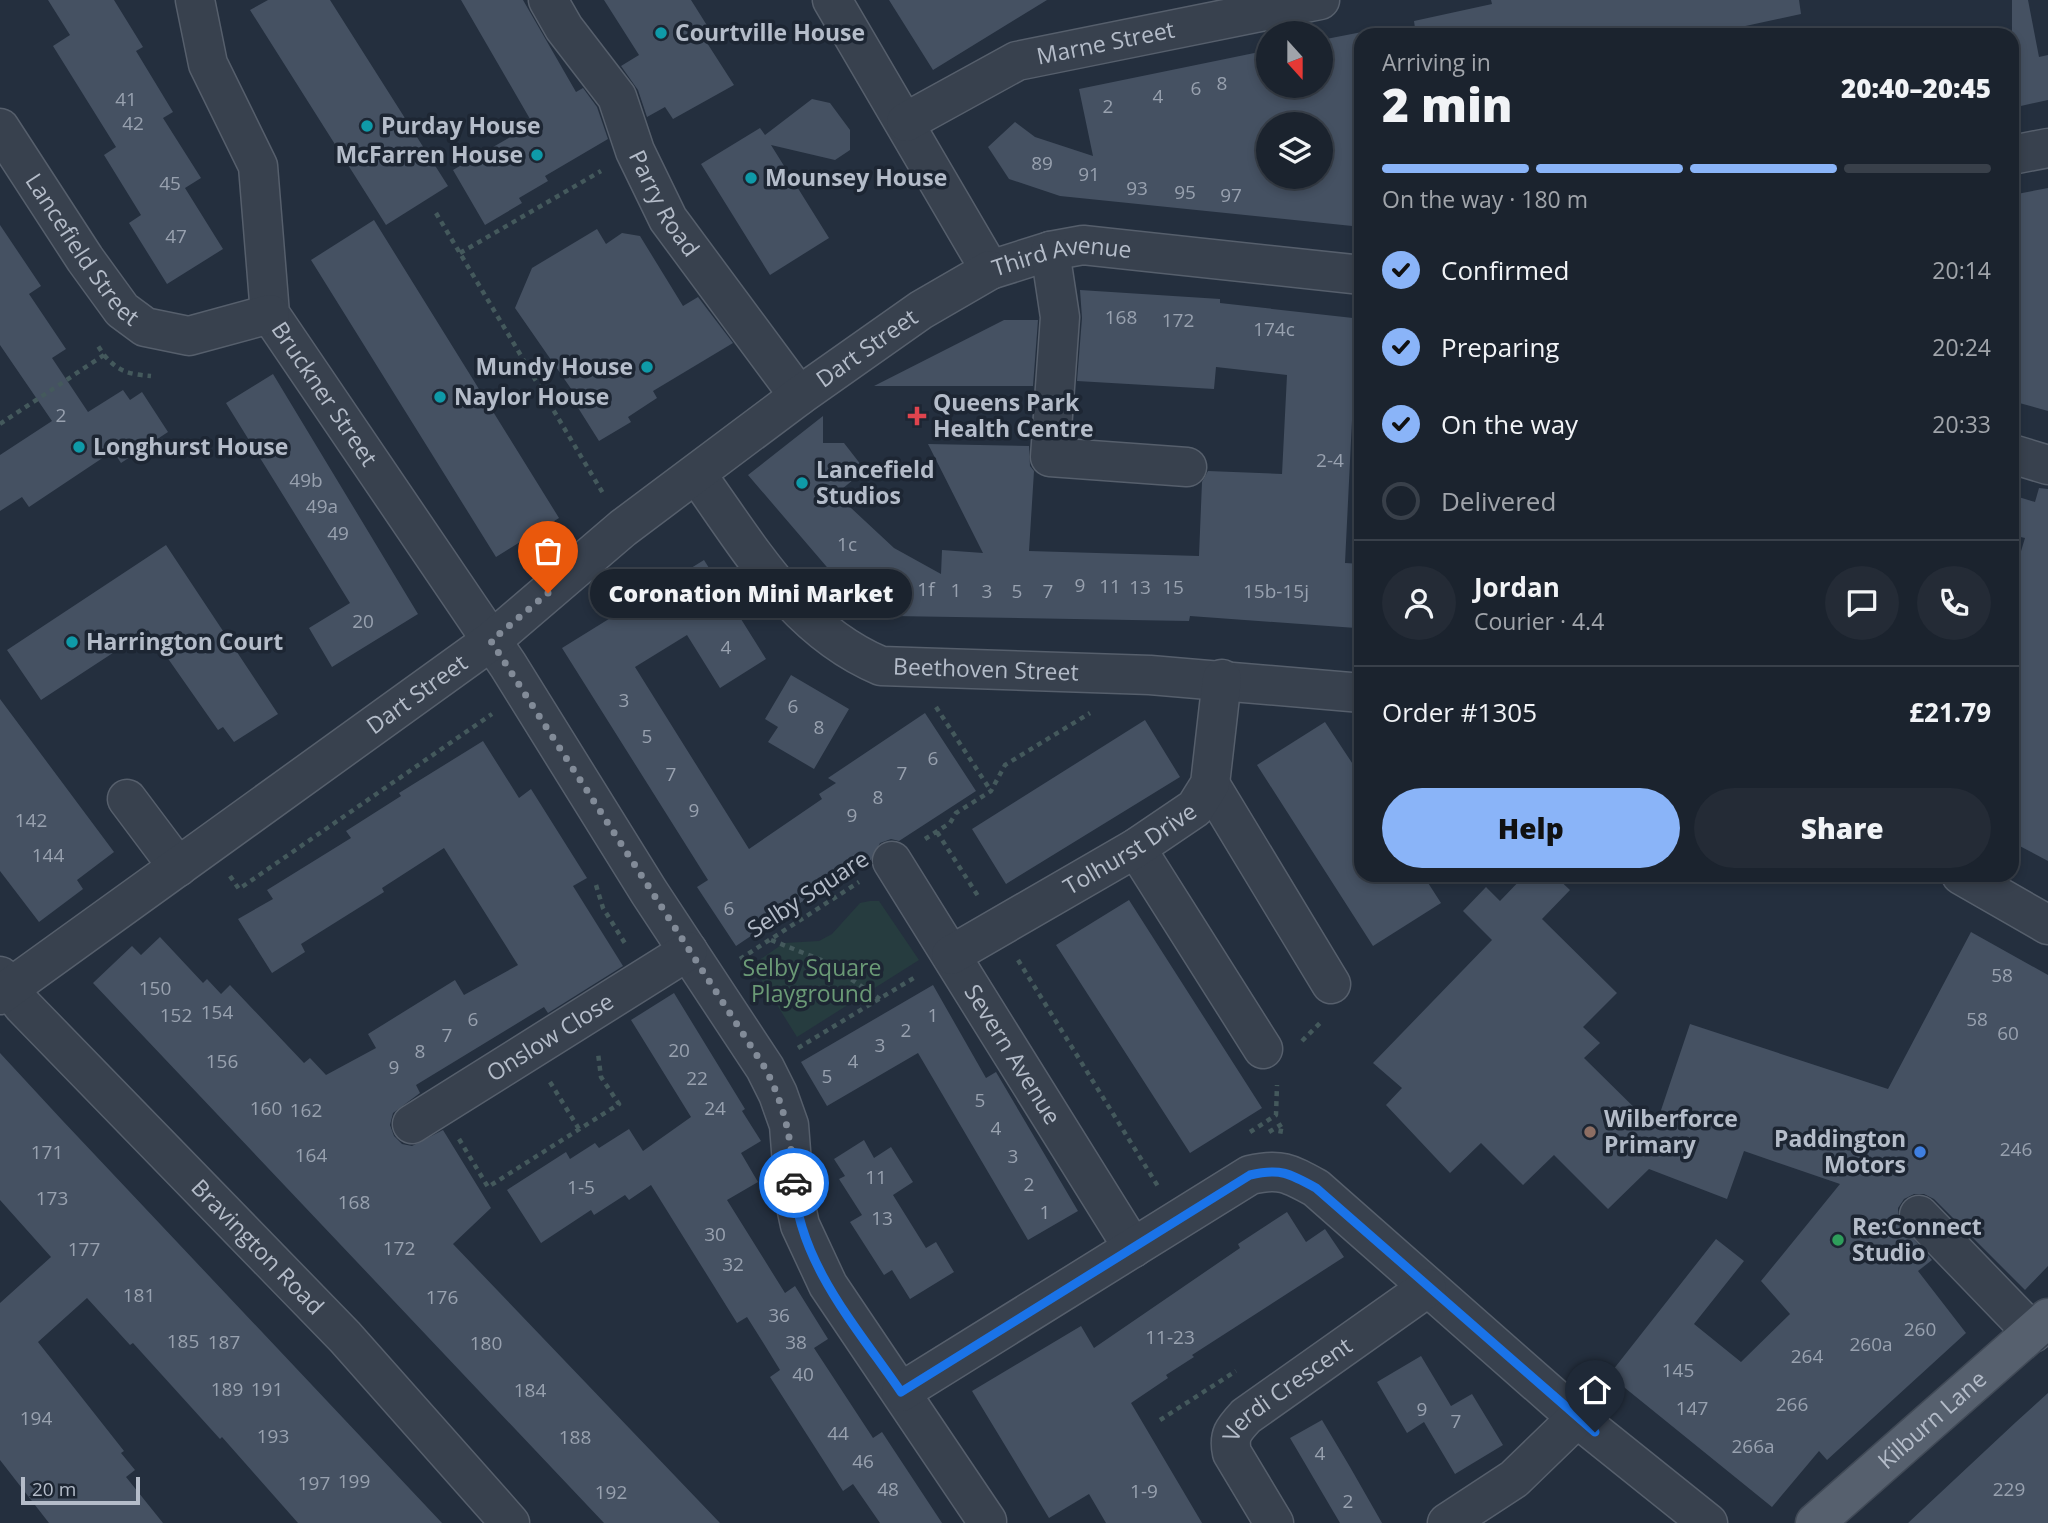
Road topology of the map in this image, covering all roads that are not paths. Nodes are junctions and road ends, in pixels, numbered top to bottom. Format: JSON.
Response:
{"nodes":[{"id":1,"x":195,"y":0,"type":"edge"},
{"id":2,"x":548,"y":0,"type":"edge"},
{"id":3,"x":832,"y":0,"type":"edge"},
{"id":4,"x":1320,"y":0,"type":"edge"},
{"id":5,"x":906,"y":122,"type":"junction"},
{"id":6,"x":0,"y":128,"type":"edge"},
{"id":7,"x":2048,"y":148,"type":"edge"},
{"id":8,"x":2019,"y":154,"type":"edge"},
{"id":9,"x":1050,"y":251,"type":"junction"},
{"id":10,"x":990,"y":270,"type":"junction"},
{"id":11,"x":1354,"y":274,"type":"edge"},
{"id":12,"x":270,"y":314,"type":"junction"},
{"id":13,"x":799,"y":396,"type":"junction"},
{"id":14,"x":2019,"y":456,"type":"edge"},
{"id":15,"x":2048,"y":465,"type":"edge"},
{"id":16,"x":1187,"y":467,"type":"dead end"},
{"id":17,"x":696,"y":475,"type":"junction"},
{"id":18,"x":491,"y":641,"type":"junction"},
{"id":19,"x":1222,"y":680,"type":"junction"},
{"id":20,"x":1354,"y":692,"type":"edge"},
{"id":21,"x":1210,"y":784,"type":"junction"},
{"id":22,"x":127,"y":799,"type":"dead end"},
{"id":23,"x":1136,"y":848,"type":"junction"},
{"id":24,"x":892,"y":861,"type":"road end"},
{"id":25,"x":178,"y":867,"type":"junction"},
{"id":26,"x":1973,"y":882,"type":"edge"},
{"id":27,"x":2048,"y":925,"type":"edge"},
{"id":28,"x":951,"y":955,"type":"junction"},
{"id":29,"x":698,"y":965,"type":"junction"},
{"id":30,"x":1331,"y":984,"type":"road end"},
{"id":31,"x":3,"y":987,"type":"edge"},
{"id":32,"x":1279,"y":1049,"type":"road end"},
{"id":33,"x":412,"y":1124,"type":"dead end"},
{"id":34,"x":1919,"y":1215,"type":"dead end"},
{"id":35,"x":1133,"y":1248,"type":"junction"},
{"id":36,"x":1427,"y":1288,"type":"junction"},
{"id":37,"x":2040,"y":1326,"type":"edge"},
{"id":38,"x":901,"y":1392,"type":"junction"},
{"id":39,"x":1577,"y":1418,"type":"junction"},
{"id":40,"x":987,"y":1521,"type":"edge"},
{"id":41,"x":510,"y":1523,"type":"edge"},
{"id":42,"x":1274,"y":1523,"type":"edge"},
{"id":43,"x":1447,"y":1523,"type":"edge"},
{"id":44,"x":1708,"y":1523,"type":"edge"},
{"id":45,"x":1815,"y":1523,"type":"edge"}],
"edges":[{"from":1,"to":12,"type":"street","name":"Bruckner Street"},
{"from":2,"to":13,"type":"street","name":"Parry Road"},
{"from":3,"to":5,"type":"street","name":"Third Avenue"},
{"from":4,"to":5,"type":"street","name":"Marne Street"},
{"from":5,"to":10,"type":"street","name":"Third Avenue"},
{"from":6,"to":12,"type":"street","name":"Lancefield Street"},
{"from":7,"to":8,"type":"street"},
{"from":9,"to":10,"type":"street","name":"Third Avenue"},
{"from":9,"to":11,"type":"street","name":"Third Avenue"},
{"from":9,"to":16,"type":"street"},
{"from":10,"to":13,"type":"street","name":"Dart Street"},
{"from":12,"to":18,"type":"street","name":"Bruckner Street"},
{"from":13,"to":17,"type":"street","name":"Dart Street"},
{"from":14,"to":15,"type":"street"},
{"from":17,"to":18,"type":"street","name":"Dart Street"},
{"from":17,"to":19,"type":"street","name":"Beethoven Street"},
{"from":18,"to":25,"type":"street","name":"Dart Street"},
{"from":18,"to":29,"type":"street","name":"Bruckner Street"},
{"from":19,"to":20,"type":"street","name":"Beethoven Street"},
{"from":19,"to":21,"type":"street","name":"Tolhurst Drive"},
{"from":21,"to":23,"type":"street","name":"Tolhurst Drive"},
{"from":21,"to":30,"type":"street"},
{"from":22,"to":25,"type":"street"},
{"from":23,"to":28,"type":"street","name":"Tolhurst Drive"},
{"from":23,"to":32,"type":"street"},
{"from":24,"to":28,"type":"street","name":"Severn Avenue"},
{"from":25,"to":31,"type":"street","name":"Dart Street"},
{"from":26,"to":27,"type":"street"},
{"from":28,"to":35,"type":"street","name":"Severn Avenue"},
{"from":29,"to":33,"type":"street","name":"Onslow Close"},
{"from":29,"to":38,"type":"street","name":"Bruckner Street"},
{"from":31,"to":41,"type":"street","name":"Bravington Road"},
{"from":34,"to":37,"type":"street"},
{"from":35,"to":36,"type":"street"},
{"from":35,"to":38,"type":"street"},
{"from":36,"to":39,"type":"street"},
{"from":36,"to":42,"type":"street","name":"Verdi Crescent"},
{"from":37,"to":45,"type":"main road","name":"Kilburn Lane"},
{"from":38,"to":40,"type":"street","name":"Bruckner Street"},
{"from":39,"to":43,"type":"street"},
{"from":39,"to":44,"type":"street"}]}
